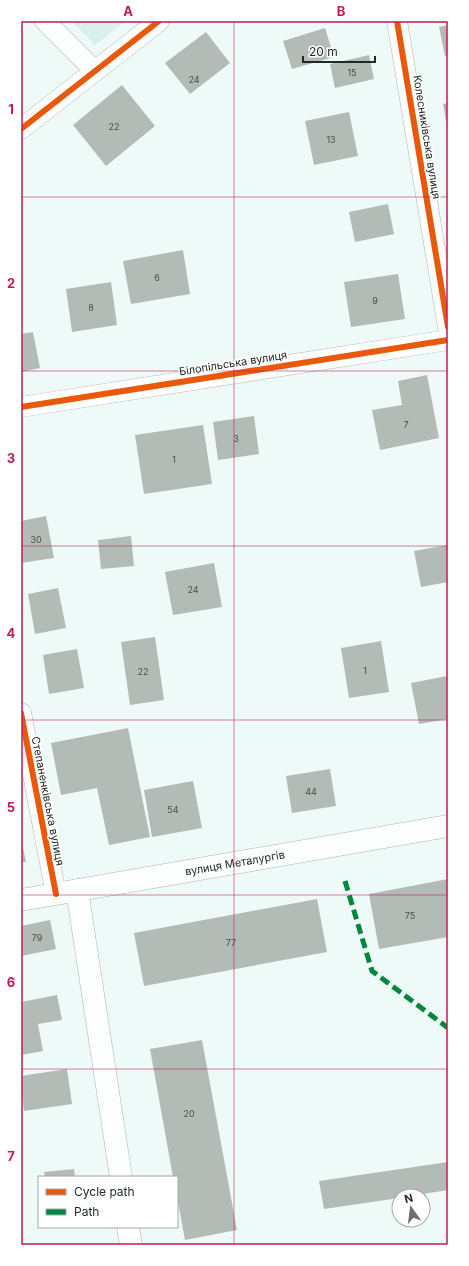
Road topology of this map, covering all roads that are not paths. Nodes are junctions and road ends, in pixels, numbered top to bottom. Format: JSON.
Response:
{"nodes":[{"id":1,"x":45,"y":21,"type":"edge"},
{"id":2,"x":159,"y":21,"type":"edge"},
{"id":3,"x":397,"y":21,"type":"edge"},
{"id":4,"x":95,"y":71,"type":"junction"},
{"id":5,"x":21,"y":129,"type":"edge"},
{"id":6,"x":448,"y":327,"type":"edge"},
{"id":7,"x":448,"y":340,"type":"edge"},
{"id":8,"x":21,"y":407,"type":"edge"},
{"id":9,"x":21,"y":713,"type":"edge"},
{"id":10,"x":448,"y":826,"type":"edge"},
{"id":11,"x":77,"y":890,"type":"junction"},
{"id":12,"x":56,"y":894,"type":"junction"},
{"id":13,"x":21,"y":900,"type":"edge"},
{"id":14,"x":121,"y":1176,"type":"edge"},
{"id":15,"x":128,"y":1228,"type":"edge"},
{"id":16,"x":131,"y":1245,"type":"edge"}],
"edges":[{"from":1,"to":4,"type":"street"},
{"from":2,"to":4,"type":"street"},
{"from":3,"to":6,"type":"street","name":"Колесниківська вулиця"},
{"from":4,"to":5,"type":"street"},
{"from":7,"to":8,"type":"street","name":"Білопільська вулиця"},
{"from":9,"to":12,"type":"street","name":"Степаненківська вулиця"},
{"from":10,"to":11,"type":"main road","name":"вулиця Металургів"},
{"from":11,"to":12,"type":"main road","name":"вулиця Металургів"},
{"from":11,"to":14,"type":"main road"},
{"from":12,"to":13,"type":"main road","name":"вулиця Металургів"},
{"from":15,"to":16,"type":"main road"}]}
